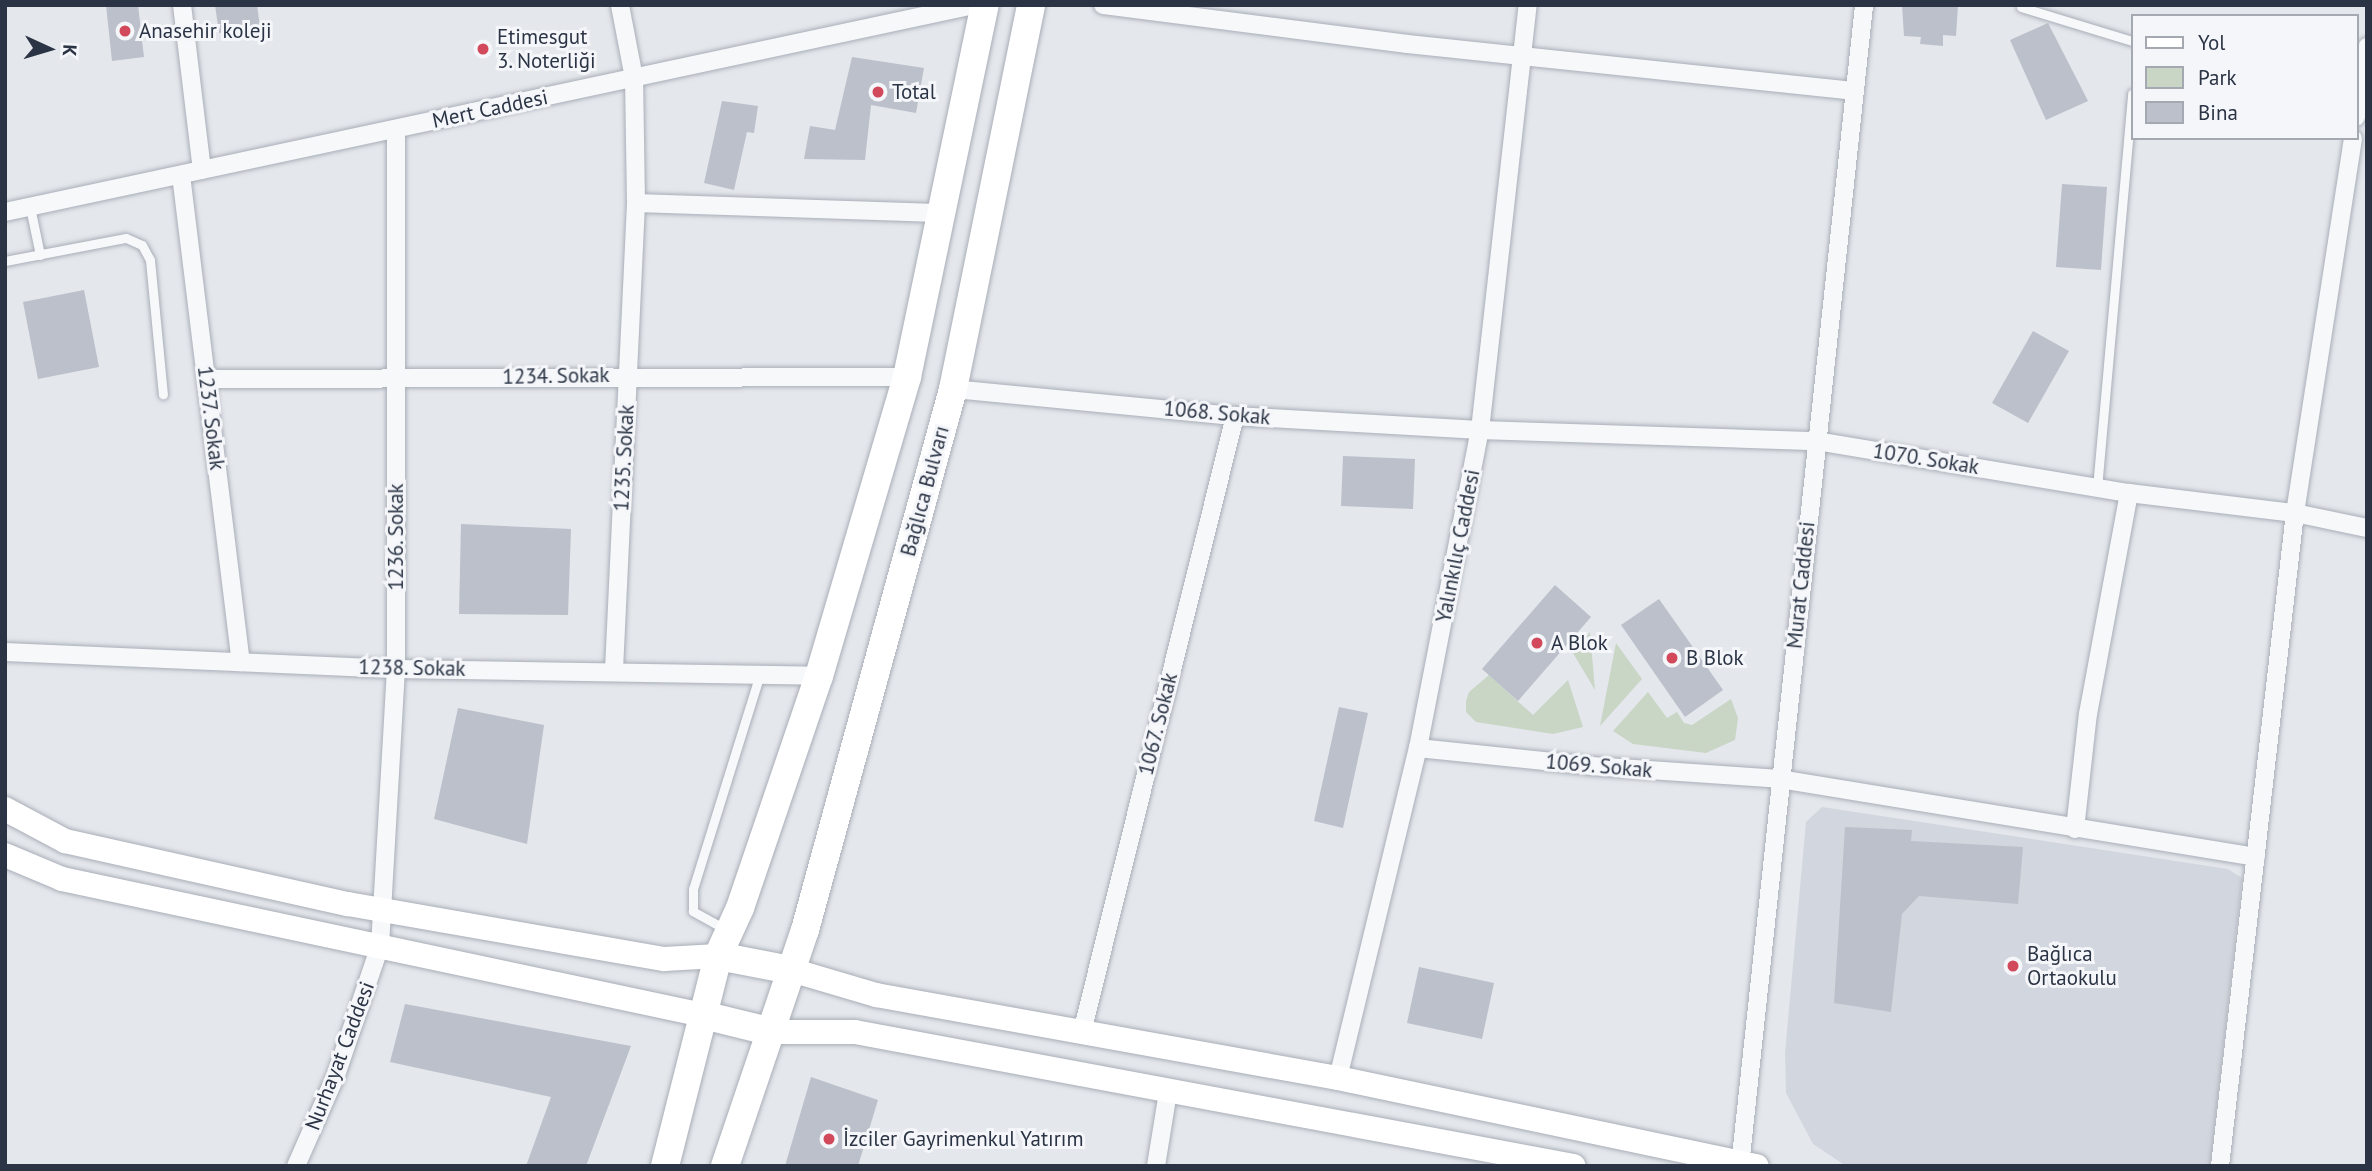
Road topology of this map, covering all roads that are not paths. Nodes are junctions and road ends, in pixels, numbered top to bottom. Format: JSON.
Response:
{"nodes":[{"id":1,"x":182,"y":5,"type":"edge"},
{"id":2,"x":620,"y":5,"type":"edge"},
{"id":3,"x":974,"y":5,"type":"edge"},
{"id":4,"x":985,"y":5,"type":"edge"},
{"id":5,"x":1031,"y":5,"type":"edge"},
{"id":6,"x":1102,"y":5,"type":"edge"},
{"id":7,"x":1528,"y":5,"type":"edge"},
{"id":8,"x":1864,"y":5,"type":"edge"},
{"id":9,"x":2021,"y":7,"type":"dead end"},
{"id":10,"x":2130,"y":40,"type":"edge"},
{"id":11,"x":2367,"y":47,"type":"edge"},
{"id":12,"x":1522,"y":56,"type":"junction"},
{"id":13,"x":634,"y":78,"type":"junction"},
{"id":14,"x":1852,"y":91,"type":"junction"},
{"id":15,"x":2358,"y":104,"type":"edge"},
{"id":16,"x":2130,"y":117,"type":"edge"},
{"id":17,"x":396,"y":128,"type":"junction"},
{"id":18,"x":2353,"y":140,"type":"edge"},
{"id":19,"x":202,"y":170,"type":"junction"},
{"id":20,"x":181,"y":175,"type":"junction"},
{"id":21,"x":636,"y":203,"type":"junction"},
{"id":22,"x":30,"y":207,"type":"junction"},
{"id":23,"x":5,"y":212,"type":"edge"},
{"id":24,"x":945,"y":213,"type":"junction"},
{"id":25,"x":40,"y":254,"type":"junction"},
{"id":26,"x":5,"y":261,"type":"edge"},
{"id":27,"x":628,"y":375,"type":"junction"},
{"id":28,"x":396,"y":377,"type":"junction"},
{"id":29,"x":907,"y":377,"type":"junction"},
{"id":30,"x":206,"y":379,"type":"junction"},
{"id":31,"x":953,"y":389,"type":"junction"},
{"id":32,"x":163,"y":394,"type":"dead end"},
{"id":33,"x":1235,"y":416,"type":"junction"},
{"id":34,"x":1480,"y":430,"type":"junction"},
{"id":35,"x":1817,"y":441,"type":"junction"},
{"id":36,"x":2097,"y":488,"type":"junction"},
{"id":37,"x":2129,"y":493,"type":"junction"},
{"id":38,"x":2295,"y":513,"type":"junction"},
{"id":39,"x":2367,"y":528,"type":"edge"},
{"id":40,"x":5,"y":652,"type":"edge"},
{"id":41,"x":241,"y":662,"type":"junction"},
{"id":42,"x":396,"y":668,"type":"junction"},
{"id":43,"x":614,"y":670,"type":"junction"},
{"id":44,"x":760,"y":674,"type":"junction"},
{"id":45,"x":819,"y":676,"type":"junction"},
{"id":46,"x":1418,"y":748,"type":"junction"},
{"id":47,"x":1780,"y":779,"type":"junction"},
{"id":48,"x":5,"y":809,"type":"edge"},
{"id":49,"x":2075,"y":829,"type":"junction"},
{"id":50,"x":5,"y":855,"type":"edge"},
{"id":51,"x":2256,"y":857,"type":"junction"},
{"id":52,"x":383,"y":910,"type":"junction"},
{"id":53,"x":724,"y":943,"type":"junction"},
{"id":54,"x":380,"y":946,"type":"junction"},
{"id":55,"x":791,"y":970,"type":"junction"},
{"id":56,"x":703,"y":1015,"type":"junction"},
{"id":57,"x":772,"y":1032,"type":"junction"},
{"id":58,"x":1082,"y":1032,"type":"junction"},
{"id":59,"x":1338,"y":1078,"type":"junction"},
{"id":60,"x":1168,"y":1092,"type":"junction"},
{"id":61,"x":1507,"y":1159,"type":"edge"},
{"id":62,"x":1746,"y":1164,"type":"edge"},
{"id":63,"x":1566,"y":1165,"type":"edge"},
{"id":64,"x":296,"y":1166,"type":"edge"},
{"id":65,"x":665,"y":1166,"type":"edge"},
{"id":66,"x":725,"y":1166,"type":"edge"},
{"id":67,"x":1156,"y":1166,"type":"edge"},
{"id":68,"x":2220,"y":1166,"type":"edge"}],
"edges":[{"from":1,"to":19,"type":"street"},
{"from":2,"to":13,"type":"street","name":"1235. Sokak"},
{"from":3,"to":13,"type":"street","name":"Mert Caddesi"},
{"from":4,"to":24,"type":"main road"},
{"from":5,"to":31,"type":"main road","name":"Bağlıca Bulvarı"},
{"from":6,"to":12,"type":"street"},
{"from":7,"to":12,"type":"street","name":"Yalınkılıç Caddesi"},
{"from":8,"to":14,"type":"street","name":"Murat Caddesi"},
{"from":9,"to":10,"type":"lane"},
{"from":11,"to":15,"type":"street"},
{"from":12,"to":14,"type":"street"},
{"from":12,"to":34,"type":"street","name":"Yalınkılıç Caddesi"},
{"from":13,"to":17,"type":"street","name":"Mert Caddesi"},
{"from":13,"to":21,"type":"street","name":"1235. Sokak"},
{"from":14,"to":35,"type":"street","name":"Murat Caddesi"},
{"from":16,"to":36,"type":"lane"},
{"from":17,"to":19,"type":"street","name":"Mert Caddesi"},
{"from":17,"to":28,"type":"street","name":"1236. Sokak"},
{"from":18,"to":38,"type":"street"},
{"from":19,"to":20,"type":"street","name":"Mert Caddesi"},
{"from":20,"to":22,"type":"street","name":"Mert Caddesi"},
{"from":20,"to":30,"type":"street","name":"1237. Sokak"},
{"from":21,"to":24,"type":"street"},
{"from":21,"to":27,"type":"street","name":"1235. Sokak"},
{"from":22,"to":23,"type":"street","name":"Mert Caddesi"},
{"from":22,"to":25,"type":"lane"},
{"from":24,"to":29,"type":"main road"},
{"from":25,"to":26,"type":"lane"},
{"from":25,"to":32,"type":"lane"},
{"from":27,"to":28,"type":"street","name":"1234. Sokak"},
{"from":27,"to":29,"type":"street","name":"1234. Sokak"},
{"from":27,"to":43,"type":"street","name":"1235. Sokak"},
{"from":28,"to":30,"type":"street","name":"1234. Sokak"},
{"from":28,"to":42,"type":"street","name":"1236. Sokak"},
{"from":29,"to":45,"type":"main road"},
{"from":30,"to":41,"type":"street","name":"1237. Sokak"},
{"from":31,"to":33,"type":"street","name":"1068. Sokak"},
{"from":31,"to":55,"type":"main road","name":"Bağlıca Bulvarı"},
{"from":33,"to":34,"type":"street","name":"1068. Sokak"},
{"from":33,"to":58,"type":"street","name":"1067. Sokak"},
{"from":34,"to":35,"type":"street","name":"1070. Sokak"},
{"from":34,"to":46,"type":"street","name":"Yalınkılıç Caddesi"},
{"from":35,"to":36,"type":"street","name":"1070. Sokak"},
{"from":35,"to":47,"type":"street","name":"Murat Caddesi"},
{"from":36,"to":37,"type":"street","name":"1070. Sokak"},
{"from":37,"to":38,"type":"street","name":"1070. Sokak"},
{"from":37,"to":49,"type":"street"},
{"from":38,"to":39,"type":"street","name":"1070. Sokak"},
{"from":38,"to":51,"type":"street"},
{"from":40,"to":41,"type":"street","name":"1238. Sokak"},
{"from":41,"to":42,"type":"street","name":"1238. Sokak"},
{"from":42,"to":43,"type":"street","name":"1238. Sokak"},
{"from":42,"to":52,"type":"street","name":"1236. Sokak"},
{"from":43,"to":44,"type":"street","name":"1238. Sokak"},
{"from":44,"to":45,"type":"street","name":"1238. Sokak"},
{"from":44,"to":53,"type":"lane"},
{"from":45,"to":53,"type":"main road"},
{"from":46,"to":47,"type":"street","name":"1069. Sokak"},
{"from":46,"to":59,"type":"street","name":"Yalınkılıç Caddesi"},
{"from":47,"to":49,"type":"street","name":"1069. Sokak"},
{"from":47,"to":62,"type":"street","name":"Murat Caddesi"},
{"from":48,"to":52,"type":"main road"},
{"from":49,"to":51,"type":"street","name":"1069. Sokak"},
{"from":50,"to":54,"type":"main road"},
{"from":51,"to":68,"type":"street"},
{"from":52,"to":53,"type":"main road"},
{"from":52,"to":54,"type":"street","name":"1236. Sokak"},
{"from":53,"to":55,"type":"main road"},
{"from":53,"to":56,"type":"main road"},
{"from":54,"to":56,"type":"main road"},
{"from":54,"to":64,"type":"street","name":"Nurhayat Caddesi"},
{"from":55,"to":57,"type":"main road","name":"Bağlıca Bulvarı"},
{"from":55,"to":58,"type":"main road"},
{"from":56,"to":57,"type":"main road"},
{"from":56,"to":65,"type":"main road"},
{"from":57,"to":60,"type":"main road"},
{"from":57,"to":66,"type":"main road"},
{"from":58,"to":59,"type":"main road"},
{"from":59,"to":62,"type":"main road"},
{"from":60,"to":61,"type":"main road"},
{"from":60,"to":67,"type":"street"},
{"from":61,"to":63,"type":"main road"}]}
